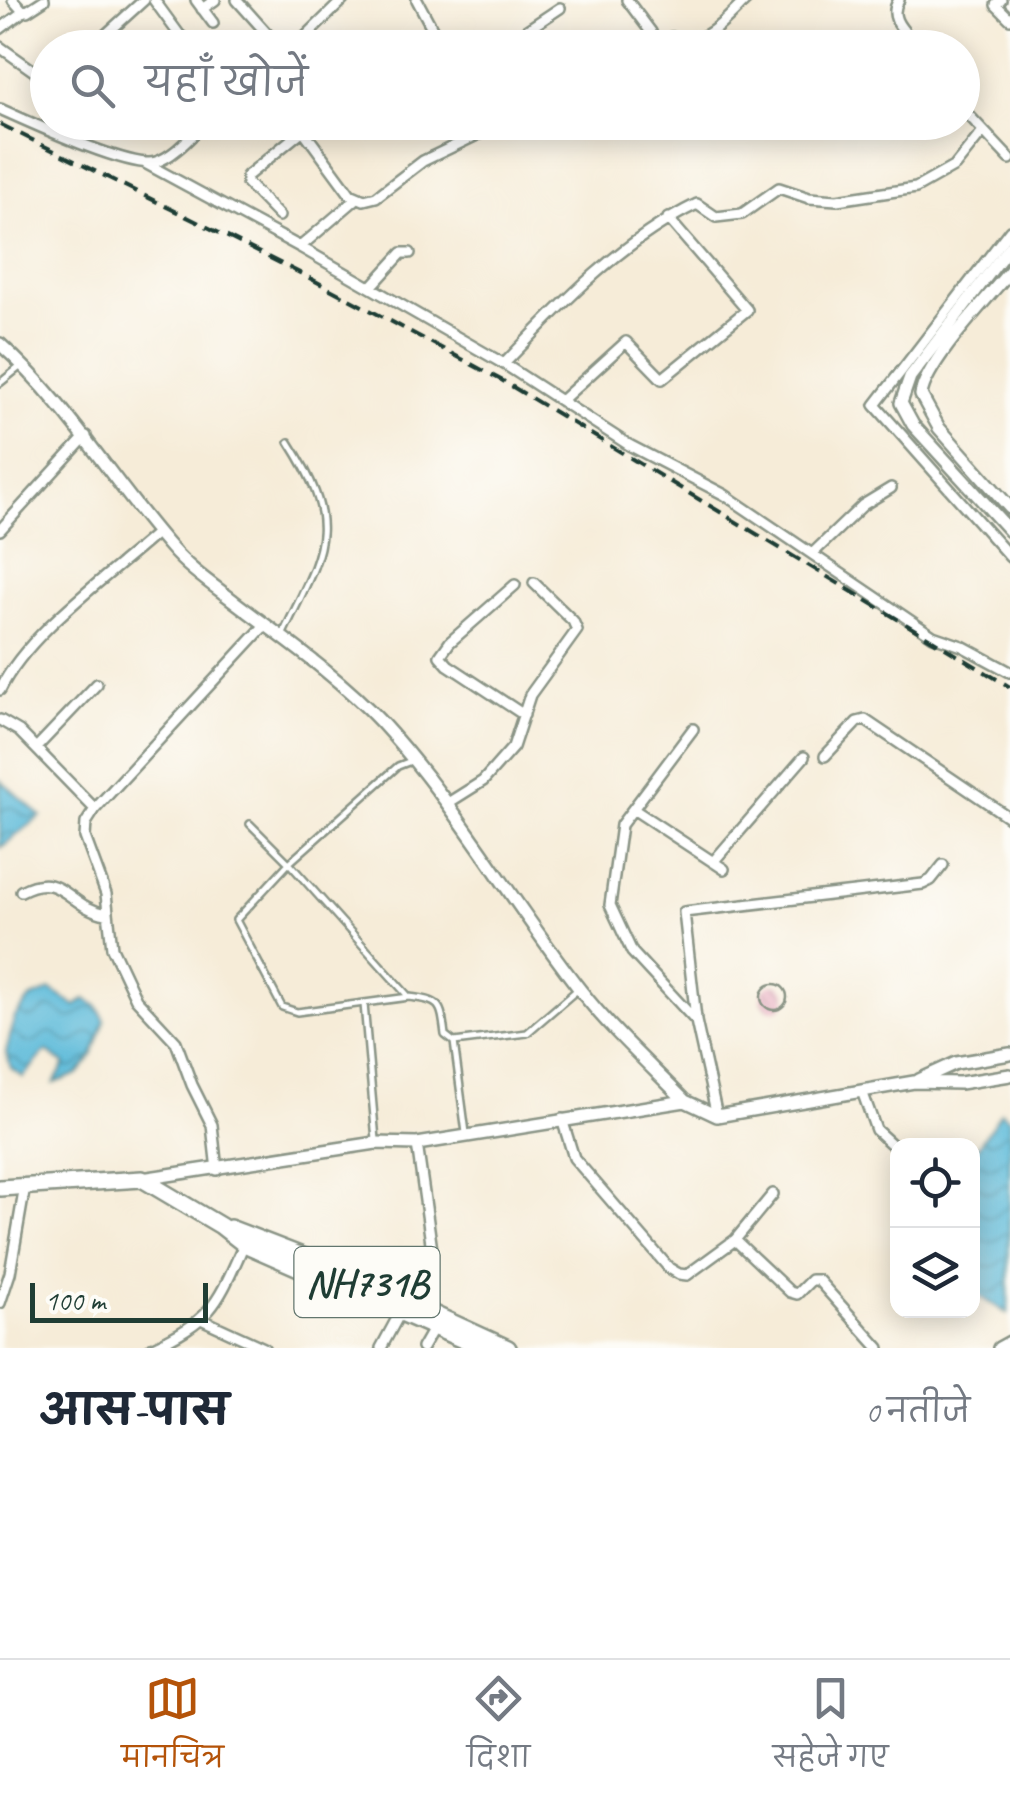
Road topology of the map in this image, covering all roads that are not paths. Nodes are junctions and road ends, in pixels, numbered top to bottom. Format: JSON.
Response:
{"nodes":[{"id":1,"x":12,"y":0,"type":"edge"},
{"id":2,"x":44,"y":0,"type":"edge"},
{"id":3,"x":144,"y":0,"type":"edge"},
{"id":4,"x":154,"y":0,"type":"edge"},
{"id":5,"x":215,"y":0,"type":"edge"},
{"id":6,"x":237,"y":0,"type":"edge"},
{"id":7,"x":343,"y":0,"type":"edge"},
{"id":8,"x":417,"y":0,"type":"edge"},
{"id":9,"x":627,"y":0,"type":"edge"},
{"id":10,"x":746,"y":0,"type":"edge"},
{"id":11,"x":899,"y":0,"type":"edge"},
{"id":12,"x":1000,"y":0,"type":"edge"},
{"id":13,"x":199,"y":4,"type":"edge"},
{"id":14,"x":560,"y":8,"type":"dead end"},
{"id":15,"x":24,"y":11,"type":"junction"},
{"id":16,"x":1010,"y":18,"type":"edge"},
{"id":17,"x":213,"y":23,"type":"dead end"},
{"id":18,"x":0,"y":29,"type":"edge"},
{"id":19,"x":111,"y":30,"type":"edge"},
{"id":20,"x":176,"y":30,"type":"edge"},
{"id":21,"x":264,"y":30,"type":"edge"},
{"id":22,"x":312,"y":30,"type":"edge"},
{"id":23,"x":433,"y":30,"type":"edge"},
{"id":24,"x":527,"y":30,"type":"edge"},
{"id":25,"x":648,"y":30,"type":"edge"},
{"id":26,"x":714,"y":30,"type":"edge"},
{"id":27,"x":905,"y":30,"type":"edge"},
{"id":28,"x":0,"y":47,"type":"edge"},
{"id":29,"x":30,"y":68,"type":"edge"},
{"id":30,"x":0,"y":108,"type":"edge"},
{"id":31,"x":30,"y":121,"type":"edge"},
{"id":32,"x":980,"y":129,"type":"edge"},
{"id":33,"x":983,"y":132,"type":"junction"},
{"id":34,"x":980,"y":136,"type":"edge"},
{"id":35,"x":75,"y":140,"type":"edge"},
{"id":36,"x":186,"y":140,"type":"edge"},
{"id":37,"x":285,"y":140,"type":"edge"},
{"id":38,"x":311,"y":140,"type":"edge"},
{"id":39,"x":467,"y":140,"type":"edge"},
{"id":40,"x":976,"y":140,"type":"edge"},
{"id":41,"x":1010,"y":159,"type":"edge"},
{"id":42,"x":145,"y":163,"type":"junction"},
{"id":43,"x":356,"y":199,"type":"junction"},
{"id":44,"x":279,"y":216,"type":"dead end"},
{"id":45,"x":668,"y":218,"type":"junction"},
{"id":46,"x":1010,"y":230,"type":"edge"},
{"id":47,"x":1010,"y":246,"type":"edge"},
{"id":48,"x":300,"y":247,"type":"junction"},
{"id":49,"x":410,"y":253,"type":"dead end"},
{"id":50,"x":1010,"y":271,"type":"edge"},
{"id":51,"x":370,"y":287,"type":"junction"},
{"id":52,"x":0,"y":344,"type":"edge"},
{"id":53,"x":504,"y":364,"type":"junction"},
{"id":54,"x":22,"y":365,"type":"junction"},
{"id":55,"x":0,"y":383,"type":"edge"},
{"id":56,"x":561,"y":401,"type":"junction"},
{"id":57,"x":86,"y":436,"type":"junction"},
{"id":58,"x":289,"y":442,"type":"dead end"},
{"id":59,"x":891,"y":488,"type":"dead end"},
{"id":60,"x":1010,"y":508,"type":"edge"},
{"id":61,"x":0,"y":530,"type":"edge"},
{"id":62,"x":1010,"y":531,"type":"edge"},
{"id":63,"x":158,"y":532,"type":"junction"},
{"id":64,"x":812,"y":554,"type":"junction"},
{"id":65,"x":1010,"y":557,"type":"edge"},
{"id":66,"x":534,"y":583,"type":"dead end"},
{"id":67,"x":515,"y":586,"type":"dead end"},
{"id":68,"x":266,"y":625,"type":"junction"},
{"id":69,"x":282,"y":636,"type":"junction"},
{"id":70,"x":1010,"y":672,"type":"edge"},
{"id":71,"x":98,"y":684,"type":"dead end"},
{"id":72,"x":0,"y":690,"type":"edge"},
{"id":73,"x":524,"y":715,"type":"junction"},
{"id":74,"x":0,"y":720,"type":"edge"},
{"id":75,"x":693,"y":729,"type":"dead end"},
{"id":76,"x":36,"y":748,"type":"junction"},
{"id":77,"x":825,"y":756,"type":"dead end"},
{"id":78,"x":804,"y":757,"type":"dead end"},
{"id":79,"x":414,"y":760,"type":"junction"},
{"id":80,"x":448,"y":803,"type":"junction"},
{"id":81,"x":95,"y":808,"type":"junction"},
{"id":82,"x":633,"y":810,"type":"junction"},
{"id":83,"x":1010,"y":818,"type":"edge"},
{"id":84,"x":250,"y":824,"type":"dead end"},
{"id":85,"x":713,"y":862,"type":"junction"},
{"id":86,"x":288,"y":863,"type":"junction"},
{"id":87,"x":943,"y":865,"type":"dead end"},
{"id":88,"x":724,"y":869,"type":"dead end"},
{"id":89,"x":21,"y":891,"type":"dead end"},
{"id":90,"x":107,"y":914,"type":"junction"},
{"id":91,"x":579,"y":988,"type":"junction"},
{"id":92,"x":409,"y":997,"type":"junction"},
{"id":93,"x":364,"y":1004,"type":"junction"},
{"id":94,"x":696,"y":1021,"type":"junction"},
{"id":95,"x":454,"y":1042,"type":"junction"},
{"id":96,"x":1010,"y":1054,"type":"edge"},
{"id":97,"x":1010,"y":1076,"type":"edge"},
{"id":98,"x":914,"y":1082,"type":"junction"},
{"id":99,"x":862,"y":1091,"type":"junction"},
{"id":100,"x":686,"y":1101,"type":"junction"},
{"id":101,"x":717,"y":1116,"type":"junction"},
{"id":102,"x":562,"y":1120,"type":"junction"},
{"id":103,"x":466,"y":1134,"type":"junction"},
{"id":104,"x":376,"y":1143,"type":"junction"},
{"id":105,"x":890,"y":1143,"type":"edge"},
{"id":106,"x":417,"y":1144,"type":"junction"},
{"id":107,"x":218,"y":1170,"type":"junction"},
{"id":108,"x":142,"y":1179,"type":"junction"},
{"id":109,"x":25,"y":1186,"type":"junction"},
{"id":110,"x":0,"y":1188,"type":"edge"},
{"id":111,"x":773,"y":1194,"type":"dead end"},
{"id":112,"x":247,"y":1239,"type":"junction"},
{"id":113,"x":735,"y":1240,"type":"junction"},
{"id":114,"x":432,"y":1250,"type":"dead end"},
{"id":115,"x":0,"y":1303,"type":"edge"},
{"id":116,"x":403,"y":1306,"type":"junction"},
{"id":117,"x":203,"y":1320,"type":"junction"},
{"id":118,"x":438,"y":1321,"type":"junction"},
{"id":119,"x":1010,"y":1342,"type":"edge"},
{"id":120,"x":164,"y":1346,"type":"edge"},
{"id":121,"x":152,"y":1348,"type":"edge"},
{"id":122,"x":264,"y":1348,"type":"edge"},
{"id":123,"x":381,"y":1348,"type":"edge"},
{"id":124,"x":422,"y":1348,"type":"edge"},
{"id":125,"x":481,"y":1348,"type":"edge"},
{"id":126,"x":508,"y":1348,"type":"edge"},
{"id":127,"x":879,"y":1348,"type":"edge"},
{"id":128,"x":999,"y":1348,"type":"edge"}],
"edges":[{"from":1,"to":15,"type":"street"},
{"from":2,"to":15,"type":"street"},
{"from":3,"to":19,"type":"street"},
{"from":4,"to":20,"type":"street"},
{"from":5,"to":13,"type":"street"},
{"from":6,"to":21,"type":"street"},
{"from":7,"to":22,"type":"street"},
{"from":8,"to":23,"type":"street"},
{"from":9,"to":25,"type":"street"},
{"from":10,"to":26,"type":"street"},
{"from":11,"to":27,"type":"street"},
{"from":12,"to":16,"type":"street"},
{"from":13,"to":17,"type":"street"},
{"from":14,"to":24,"type":"street"},
{"from":15,"to":18,"type":"street"},
{"from":28,"to":29,"type":"street"},
{"from":30,"to":31,"type":"street"},
{"from":32,"to":33,"type":"street"},
{"from":33,"to":34,"type":"street"},
{"from":33,"to":41,"type":"street"},
{"from":35,"to":42,"type":"street"},
{"from":36,"to":42,"type":"street"},
{"from":37,"to":44,"type":"street"},
{"from":38,"to":43,"type":"street"},
{"from":39,"to":43,"type":"street"},
{"from":40,"to":45,"type":"street"},
{"from":42,"to":48,"type":"street"},
{"from":43,"to":48,"type":"street"},
{"from":45,"to":53,"type":"street"},
{"from":45,"to":56,"type":"street"},
{"from":46,"to":65,"type":"street"},
{"from":47,"to":62,"type":"street"},
{"from":48,"to":51,"type":"street"},
{"from":49,"to":51,"type":"street"},
{"from":50,"to":60,"type":"street"},
{"from":51,"to":53,"type":"street"},
{"from":52,"to":54,"type":"street"},
{"from":53,"to":56,"type":"street"},
{"from":54,"to":55,"type":"lane"},
{"from":54,"to":57,"type":"street"},
{"from":56,"to":64,"type":"street"},
{"from":57,"to":61,"type":"street"},
{"from":57,"to":63,"type":"street"},
{"from":58,"to":69,"type":"lane"},
{"from":59,"to":64,"type":"street"},
{"from":63,"to":68,"type":"street"},
{"from":63,"to":72,"type":"street"},
{"from":64,"to":70,"type":"street"},
{"from":66,"to":73,"type":"street"},
{"from":67,"to":73,"type":"street"},
{"from":68,"to":69,"type":"street"},
{"from":68,"to":81,"type":"street"},
{"from":69,"to":79,"type":"street"},
{"from":71,"to":76,"type":"street"},
{"from":73,"to":80,"type":"street"},
{"from":74,"to":76,"type":"street"},
{"from":75,"to":82,"type":"street"},
{"from":76,"to":81,"type":"street"},
{"from":77,"to":83,"type":"street"},
{"from":78,"to":85,"type":"street"},
{"from":79,"to":80,"type":"street"},
{"from":79,"to":86,"type":"lane"},
{"from":80,"to":91,"type":"street"},
{"from":81,"to":90,"type":"street"},
{"from":82,"to":85,"type":"street"},
{"from":82,"to":94,"type":"street"},
{"from":84,"to":86,"type":"lane"},
{"from":85,"to":88,"type":"street"},
{"from":86,"to":92,"type":"lane"},
{"from":86,"to":93,"type":"lane"},
{"from":87,"to":94,"type":"street"},
{"from":89,"to":90,"type":"street"},
{"from":90,"to":107,"type":"street"},
{"from":91,"to":95,"type":"lane"},
{"from":91,"to":100,"type":"street"},
{"from":92,"to":93,"type":"lane"},
{"from":92,"to":95,"type":"lane"},
{"from":93,"to":104,"type":"lane"},
{"from":94,"to":101,"type":"street"},
{"from":95,"to":103,"type":"lane"},
{"from":96,"to":98,"type":"street"},
{"from":97,"to":98,"type":"street"},
{"from":98,"to":99,"type":"street"},
{"from":99,"to":101,"type":"street"},
{"from":99,"to":105,"type":"street"},
{"from":100,"to":101,"type":"street"},
{"from":100,"to":102,"type":"street"},
{"from":102,"to":103,"type":"street"},
{"from":102,"to":113,"type":"street"},
{"from":103,"to":106,"type":"street"},
{"from":104,"to":106,"type":"street"},
{"from":104,"to":107,"type":"street"},
{"from":106,"to":114,"type":"street"},
{"from":107,"to":108,"type":"street"},
{"from":108,"to":109,"type":"highway"},
{"from":108,"to":112,"type":"highway","number":"NH731B"},
{"from":109,"to":110,"type":"highway"},
{"from":109,"to":115,"type":"street"},
{"from":111,"to":113,"type":"street"},
{"from":112,"to":116,"type":"highway","number":"NH731B"},
{"from":112,"to":117,"type":"street"},
{"from":113,"to":127,"type":"street"},
{"from":116,"to":118,"type":"highway","number":"NH731B"},
{"from":116,"to":123,"type":"street"},
{"from":117,"to":120,"type":"street"},
{"from":117,"to":122,"type":"street"},
{"from":118,"to":124,"type":"street"},
{"from":118,"to":125,"type":"highway","number":"NH731B"},
{"from":118,"to":126,"type":"highway","number":"NH731B"},
{"from":119,"to":128,"type":"street"},
{"from":120,"to":121,"type":"street"}]}
